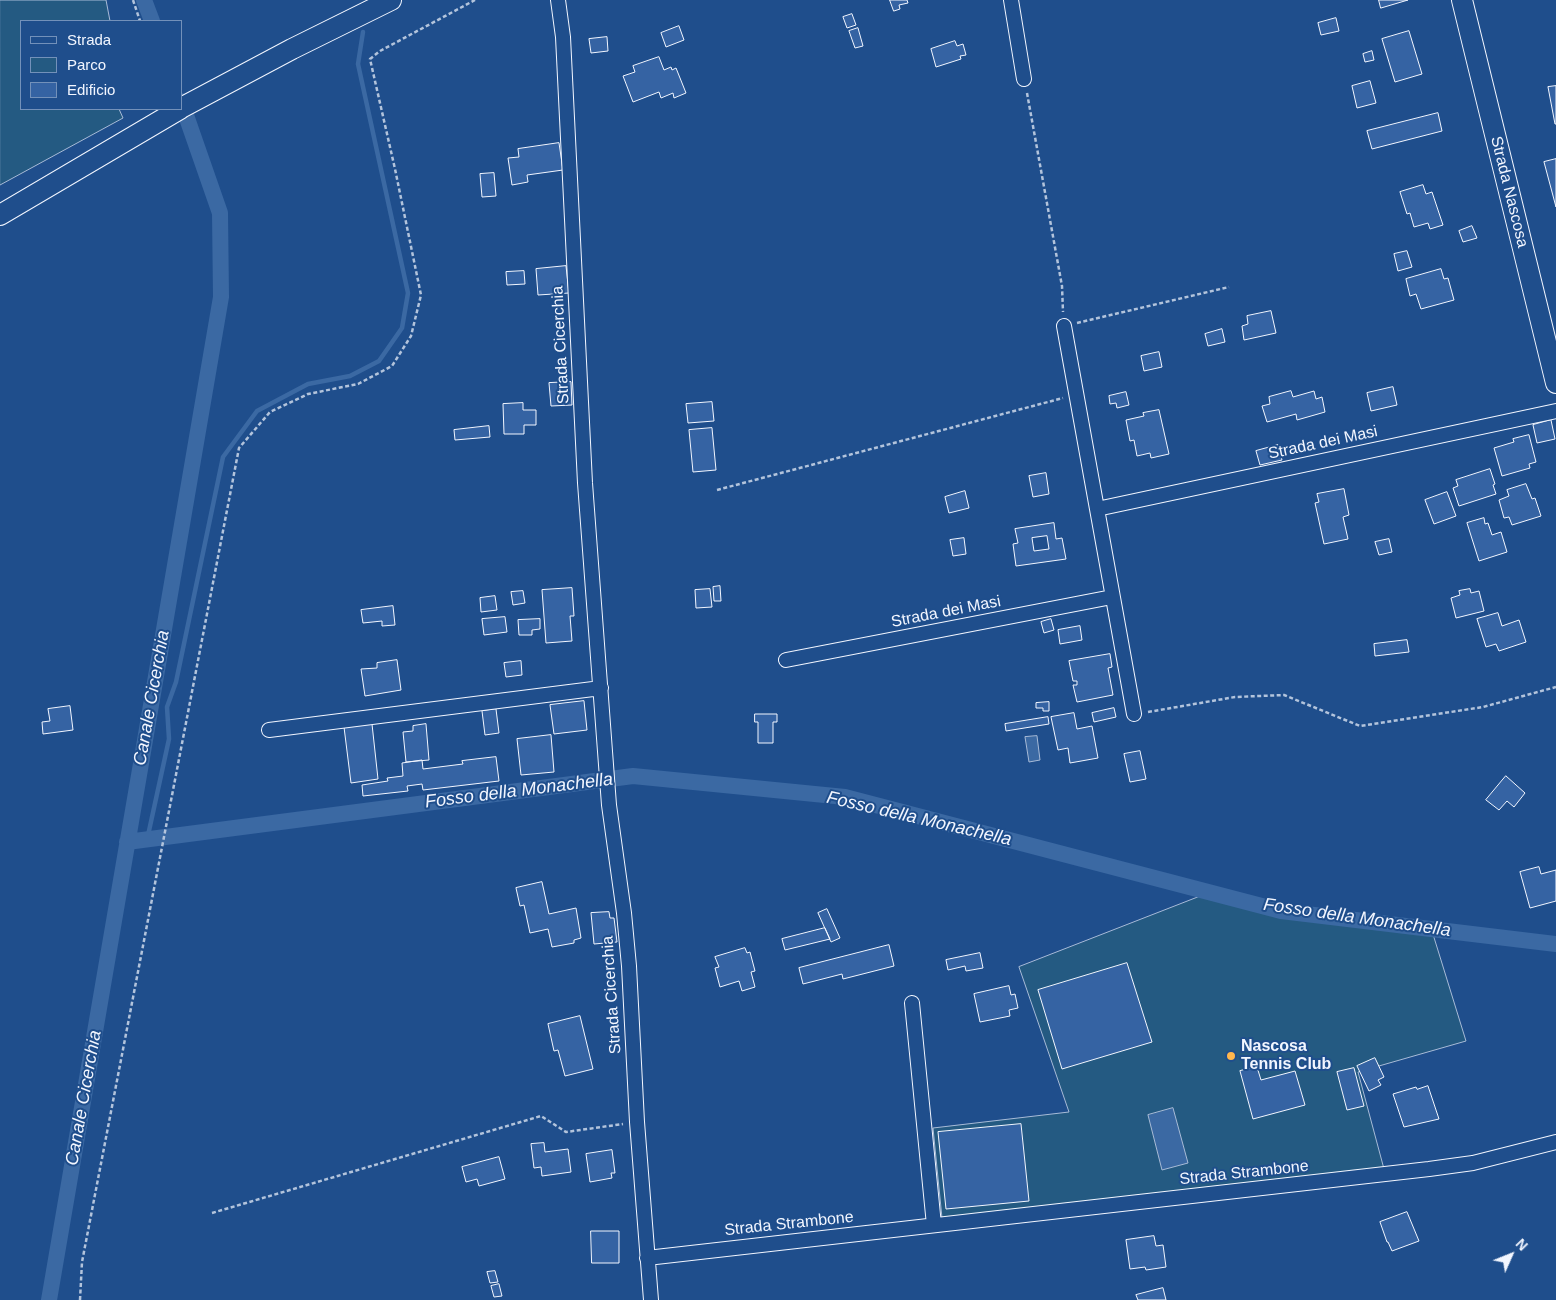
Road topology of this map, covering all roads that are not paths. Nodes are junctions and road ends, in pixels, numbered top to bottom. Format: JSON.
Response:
{"nodes":[{"id":1,"x":391,"y":0,"type":"edge"},
{"id":2,"x":558,"y":0,"type":"edge"},
{"id":3,"x":1011,"y":0,"type":"edge"},
{"id":4,"x":1462,"y":0,"type":"edge"},
{"id":5,"x":1024,"y":79,"type":"road end"},
{"id":6,"x":182,"y":108,"type":"edge"},
{"id":7,"x":176,"y":111,"type":"edge"},
{"id":8,"x":0,"y":214,"type":"edge"},
{"id":9,"x":1064,"y":326,"type":"road end"},
{"id":10,"x":1556,"y":383,"type":"edge"},
{"id":11,"x":1556,"y":411,"type":"edge"},
{"id":12,"x":1097,"y":509,"type":"junction"},
{"id":13,"x":1112,"y":597,"type":"junction"},
{"id":14,"x":786,"y":660,"type":"dead end"},
{"id":15,"x":601,"y":688,"type":"junction"},
{"id":16,"x":1134,"y":714,"type":"road end"},
{"id":17,"x":269,"y":730,"type":"dead end"},
{"id":18,"x":912,"y":1003,"type":"dead end"},
{"id":19,"x":1556,"y":1142,"type":"edge"},
{"id":20,"x":934,"y":1225,"type":"junction"},
{"id":21,"x":647,"y":1258,"type":"junction"},
{"id":22,"x":650,"y":1300,"type":"edge"}],
"edges":[{"from":1,"to":6,"type":"main road"},
{"from":2,"to":15,"type":"street","name":"Strada Cicerchia"},
{"from":3,"to":5,"type":"street"},
{"from":4,"to":10,"type":"main road","name":"Strada Nascosa"},
{"from":7,"to":8,"type":"main road"},
{"from":9,"to":12,"type":"street"},
{"from":11,"to":12,"type":"street","name":"Strada dei Masi"},
{"from":12,"to":13,"type":"street"},
{"from":13,"to":14,"type":"street","name":"Strada dei Masi"},
{"from":13,"to":16,"type":"street"},
{"from":15,"to":17,"type":"street"},
{"from":15,"to":21,"type":"street","name":"Strada Cicerchia"},
{"from":18,"to":20,"type":"street"},
{"from":19,"to":20,"type":"street","name":"Strada Strambone"},
{"from":20,"to":21,"type":"street","name":"Strada Strambone"},
{"from":21,"to":22,"type":"street","name":"Strada Cicerchia"}]}
